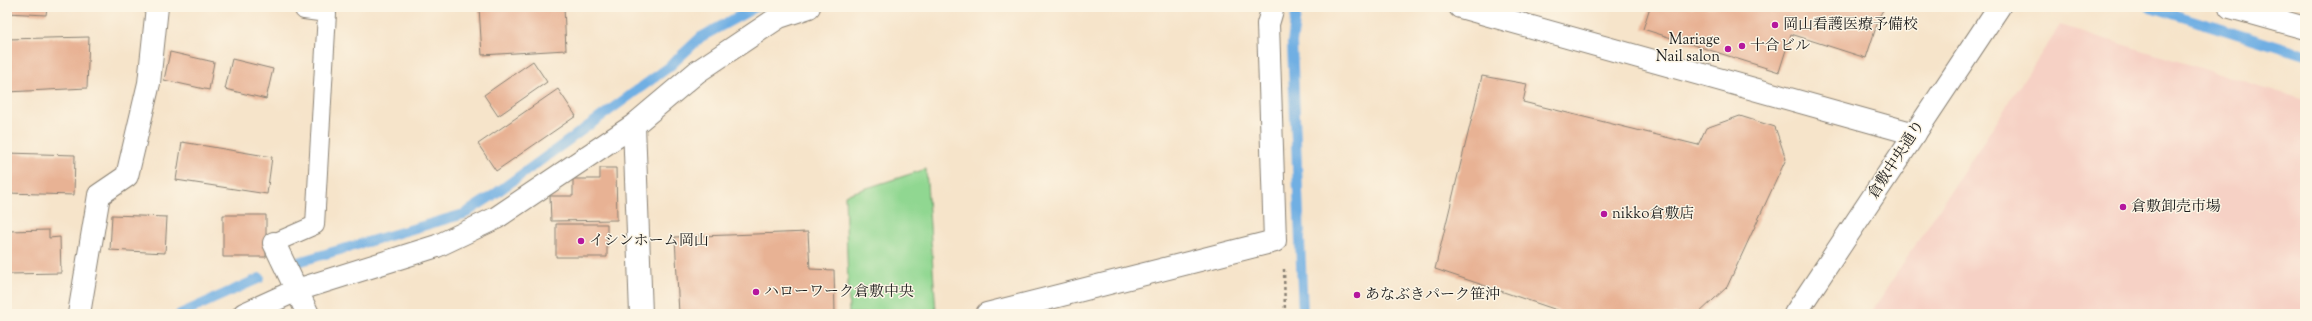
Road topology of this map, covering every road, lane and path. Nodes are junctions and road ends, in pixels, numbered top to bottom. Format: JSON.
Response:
{"nodes":[{"id":1,"x":157,"y":7,"type":"edge"},
{"id":2,"x":305,"y":7,"type":"edge"},
{"id":3,"x":809,"y":7,"type":"edge"},
{"id":4,"x":1273,"y":7,"type":"edge"},
{"id":5,"x":1460,"y":7,"type":"edge"},
{"id":6,"x":1999,"y":7,"type":"edge"},
{"id":7,"x":2230,"y":7,"type":"edge"},
{"id":8,"x":2305,"y":28,"type":"edge"},
{"id":9,"x":634,"y":125,"type":"junction"},
{"id":10,"x":1915,"y":134,"type":"junction"},
{"id":11,"x":1275,"y":241,"type":"junction"},
{"id":12,"x":274,"y":243,"type":"joint"},
{"id":13,"x":297,"y":290,"type":"junction"},
{"id":14,"x":79,"y":314,"type":"edge"},
{"id":15,"x":244,"y":314,"type":"edge"},
{"id":16,"x":308,"y":314,"type":"edge"},
{"id":17,"x":641,"y":314,"type":"edge"},
{"id":18,"x":987,"y":314,"type":"edge"},
{"id":19,"x":1285,"y":314,"type":"edge"},
{"id":20,"x":1796,"y":314,"type":"edge"}],
"edges":[{"from":1,"to":14,"type":"street"},
{"from":2,"to":12,"type":"lane"},
{"from":3,"to":9,"type":"street"},
{"from":4,"to":11,"type":"street"},
{"from":5,"to":10,"type":"street"},
{"from":6,"to":10,"type":"street","name":"倉敷中央通り"},
{"from":7,"to":8,"type":"street"},
{"from":9,"to":13,"type":"street"},
{"from":9,"to":17,"type":"street"},
{"from":10,"to":20,"type":"street","name":"倉敷中央通り"},
{"from":11,"to":18,"type":"street"},
{"from":11,"to":19,"type":"path"},
{"from":12,"to":13,"type":"street"},
{"from":13,"to":15,"type":"street"},
{"from":13,"to":16,"type":"street"}]}
